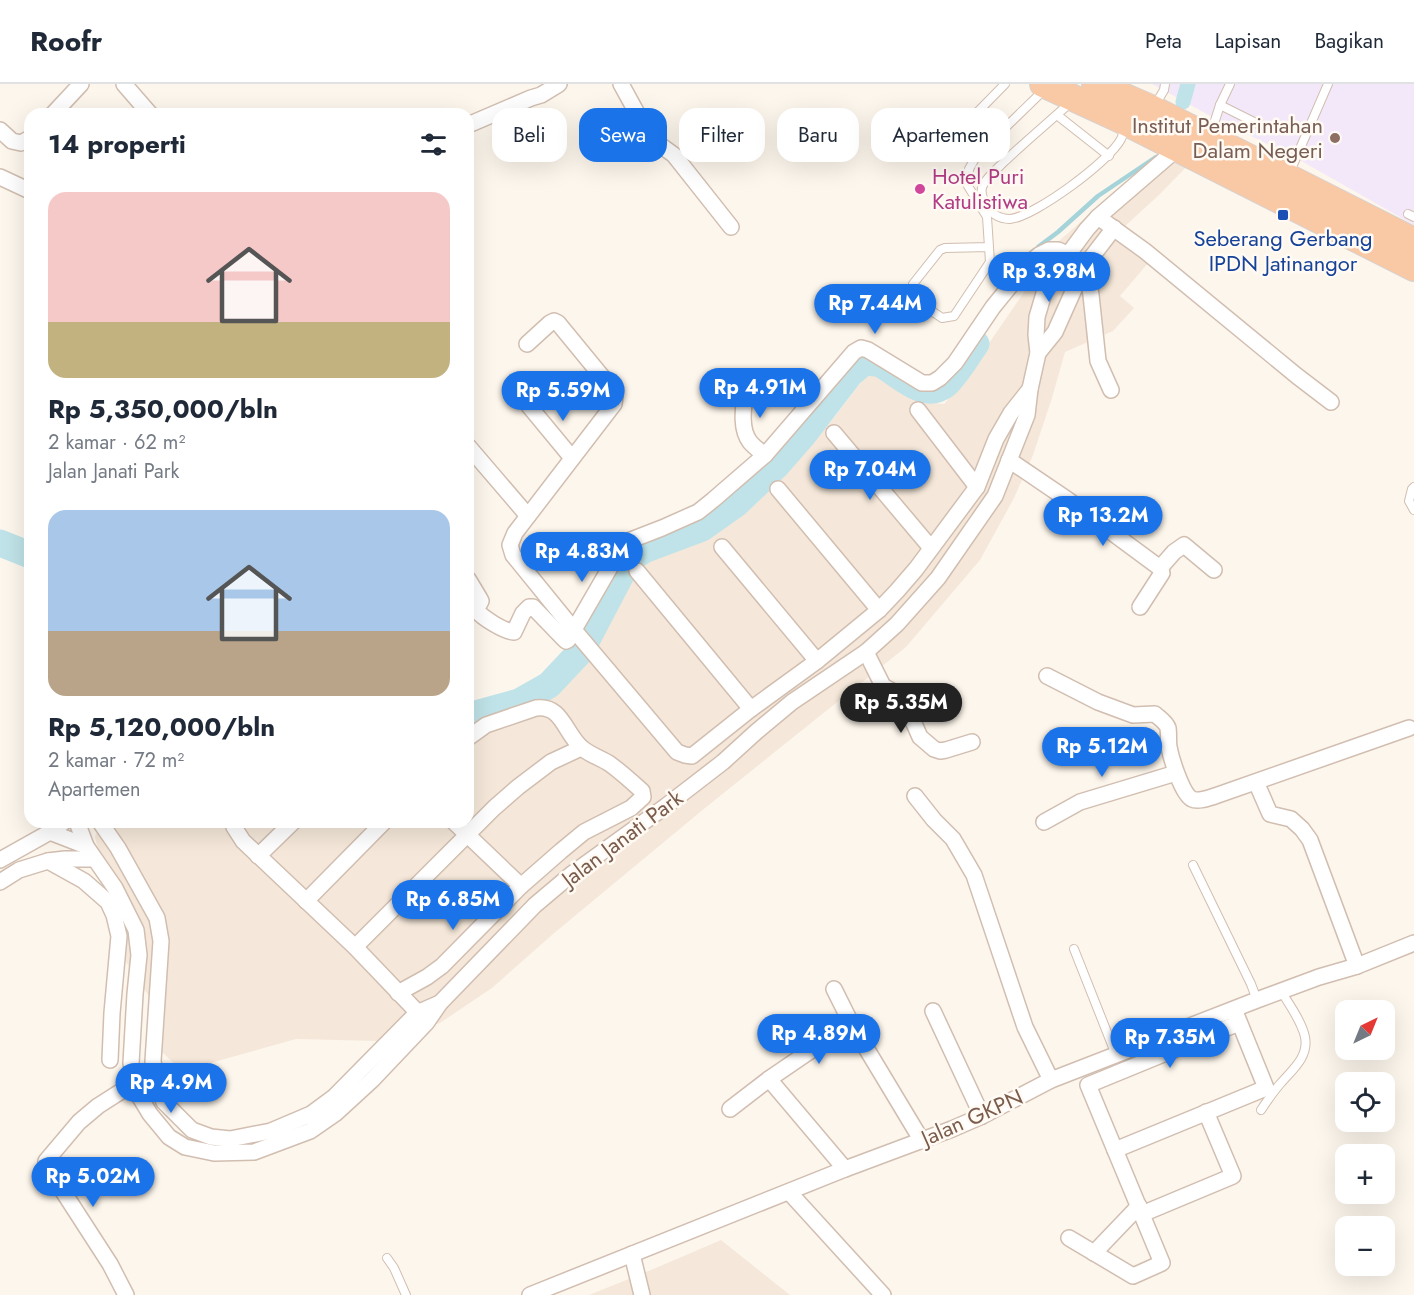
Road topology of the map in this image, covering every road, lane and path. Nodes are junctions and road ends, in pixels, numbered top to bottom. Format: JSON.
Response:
{"nodes":[{"id":1,"x":81,"y":84,"type":"edge"},
{"id":2,"x":124,"y":84,"type":"edge"},
{"id":3,"x":559,"y":84,"type":"edge"},
{"id":4,"x":621,"y":84,"type":"edge"},
{"id":5,"x":1005,"y":84,"type":"edge"},
{"id":6,"x":1165,"y":84,"type":"edge"},
{"id":7,"x":1230,"y":84,"type":"edge"},
{"id":8,"x":1328,"y":84,"type":"edge"},
{"id":9,"x":1046,"y":85,"type":"edge"},
{"id":10,"x":1076,"y":99,"type":"edge"},
{"id":11,"x":1220,"y":105,"type":"junction"},
{"id":12,"x":59,"y":108,"type":"edge"},
{"id":13,"x":145,"y":108,"type":"edge"},
{"id":14,"x":982,"y":108,"type":"edge"},
{"id":15,"x":1124,"y":108,"type":"junction"},
{"id":16,"x":1153,"y":109,"type":"junction"},
{"id":17,"x":474,"y":122,"type":"edge"},
{"id":18,"x":1010,"y":122,"type":"edge"},
{"id":19,"x":1268,"y":129,"type":"dead end"},
{"id":20,"x":0,"y":130,"type":"edge"},
{"id":21,"x":1209,"y":138,"type":"junction"},
{"id":22,"x":24,"y":141,"type":"edge"},
{"id":23,"x":1178,"y":148,"type":"junction"},
{"id":24,"x":1109,"y":156,"type":"junction"},
{"id":25,"x":973,"y":162,"type":"edge"},
{"id":26,"x":0,"y":177,"type":"edge"},
{"id":27,"x":1288,"y":177,"type":"junction"},
{"id":28,"x":24,"y":188,"type":"edge"},
{"id":29,"x":1098,"y":217,"type":"junction"},
{"id":30,"x":731,"y":227,"type":"dead end"},
{"id":31,"x":1114,"y":228,"type":"junction"},
{"id":32,"x":1414,"y":241,"type":"edge"},
{"id":33,"x":989,"y":247,"type":"junction"},
{"id":34,"x":1068,"y":254,"type":"junction"},
{"id":35,"x":1084,"y":267,"type":"junction"},
{"id":36,"x":1414,"y":268,"type":"edge"},
{"id":37,"x":527,"y":344,"type":"dead end"},
{"id":38,"x":1038,"y":352,"type":"junction"},
{"id":39,"x":746,"y":388,"type":"dead end"},
{"id":40,"x":1030,"y":389,"type":"junction"},
{"id":41,"x":1111,"y":390,"type":"dead end"},
{"id":42,"x":1331,"y":402,"type":"dead end"},
{"id":43,"x":529,"y":406,"type":"dead end"},
{"id":44,"x":918,"y":410,"type":"dead end"},
{"id":45,"x":834,"y":433,"type":"dead end"},
{"id":46,"x":474,"y":453,"type":"edge"},
{"id":47,"x":765,"y":455,"type":"junction"},
{"id":48,"x":572,"y":459,"type":"junction"},
{"id":49,"x":1009,"y":460,"type":"junction"},
{"id":50,"x":976,"y":487,"type":"junction"},
{"id":51,"x":1414,"y":487,"type":"edge"},
{"id":52,"x":778,"y":489,"type":"dead end"},
{"id":53,"x":1414,"y":510,"type":"edge"},
{"id":54,"x":528,"y":516,"type":"junction"},
{"id":55,"x":722,"y":547,"type":"dead end"},
{"id":56,"x":931,"y":548,"type":"junction"},
{"id":57,"x":1160,"y":568,"type":"junction"},
{"id":58,"x":1214,"y":570,"type":"dead end"},
{"id":59,"x":637,"y":571,"type":"dead end"},
{"id":60,"x":474,"y":589,"type":"edge"},
{"id":61,"x":1140,"y":607,"type":"dead end"},
{"id":62,"x":879,"y":610,"type":"junction"},
{"id":63,"x":576,"y":632,"type":"junction"},
{"id":64,"x":866,"y":652,"type":"junction"},
{"id":65,"x":817,"y":661,"type":"junction"},
{"id":66,"x":1047,"y":676,"type":"dead end"},
{"id":67,"x":751,"y":709,"type":"junction"},
{"id":68,"x":1409,"y":728,"type":"dead end"},
{"id":69,"x":474,"y":734,"type":"edge"},
{"id":70,"x":972,"y":742,"type":"dead end"},
{"id":71,"x":581,"y":748,"type":"junction"},
{"id":72,"x":1176,"y":773,"type":"junction"},
{"id":73,"x":1256,"y":782,"type":"junction"},
{"id":74,"x":915,"y":796,"type":"dead end"},
{"id":75,"x":1044,"y":822,"type":"dead end"},
{"id":76,"x":474,"y":827,"type":"edge"},
{"id":77,"x":56,"y":828,"type":"edge"},
{"id":78,"x":80,"y":828,"type":"edge"},
{"id":79,"x":104,"y":828,"type":"edge"},
{"id":80,"x":235,"y":828,"type":"edge"},
{"id":81,"x":287,"y":828,"type":"edge"},
{"id":82,"x":378,"y":828,"type":"edge"},
{"id":83,"x":460,"y":828,"type":"edge"},
{"id":84,"x":473,"y":828,"type":"edge"},
{"id":85,"x":50,"y":832,"type":"junction"},
{"id":86,"x":467,"y":834,"type":"junction"},
{"id":87,"x":90,"y":852,"type":"junction"},
{"id":88,"x":258,"y":856,"type":"junction"},
{"id":89,"x":0,"y":860,"type":"edge"},
{"id":90,"x":48,"y":861,"type":"junction"},
{"id":91,"x":1193,"y":865,"type":"dead end"},
{"id":92,"x":134,"y":875,"type":"junction"},
{"id":93,"x":0,"y":882,"type":"edge"},
{"id":94,"x":521,"y":886,"type":"junction"},
{"id":95,"x":115,"y":888,"type":"junction"},
{"id":96,"x":306,"y":901,"type":"junction"},
{"id":97,"x":1414,"y":943,"type":"edge"},
{"id":98,"x":355,"y":947,"type":"junction"},
{"id":99,"x":1074,"y":949,"type":"dead end"},
{"id":100,"x":1357,"y":966,"type":"junction"},
{"id":101,"x":834,"y":989,"type":"dead end"},
{"id":102,"x":1281,"y":991,"type":"junction"},
{"id":103,"x":398,"y":993,"type":"junction"},
{"id":104,"x":1257,"y":1000,"type":"junction"},
{"id":105,"x":933,"y":1011,"type":"dead end"},
{"id":106,"x":1237,"y":1016,"type":"junction"},
{"id":107,"x":422,"y":1017,"type":"junction"},
{"id":108,"x":851,"y":1023,"type":"junction"},
{"id":109,"x":1116,"y":1054,"type":"junction"},
{"id":110,"x":110,"y":1060,"type":"dead end"},
{"id":111,"x":769,"y":1079,"type":"junction"},
{"id":112,"x":1052,"y":1080,"type":"junction"},
{"id":113,"x":127,"y":1087,"type":"junction"},
{"id":114,"x":730,"y":1108,"type":"dead end"},
{"id":115,"x":1261,"y":1110,"type":"dead end"},
{"id":116,"x":1206,"y":1112,"type":"junction"},
{"id":117,"x":982,"y":1116,"type":"junction"},
{"id":118,"x":922,"y":1141,"type":"junction"},
{"id":119,"x":1115,"y":1150,"type":"junction"},
{"id":120,"x":845,"y":1169,"type":"junction"},
{"id":121,"x":789,"y":1192,"type":"junction"},
{"id":122,"x":1140,"y":1210,"type":"junction"},
{"id":123,"x":1069,"y":1238,"type":"dead end"},
{"id":124,"x":1094,"y":1253,"type":"junction"},
{"id":125,"x":632,"y":1254,"type":"junction"},
{"id":126,"x":387,"y":1258,"type":"dead end"},
{"id":127,"x":126,"y":1295,"type":"edge"},
{"id":128,"x":406,"y":1295,"type":"edge"},
{"id":129,"x":531,"y":1295,"type":"edge"},
{"id":130,"x":642,"y":1295,"type":"edge"},
{"id":131,"x":883,"y":1295,"type":"edge"}],
"edges":[{"from":1,"to":12,"type":"street"},
{"from":2,"to":13,"type":"street"},
{"from":3,"to":17,"type":"street"},
{"from":4,"to":30,"type":"street"},
{"from":5,"to":14,"type":"lane"},
{"from":6,"to":16,"type":"lane"},
{"from":7,"to":11,"type":"lane"},
{"from":8,"to":27,"type":"lane"},
{"from":9,"to":10,"type":"highway"},
{"from":9,"to":18,"type":"lane"},
{"from":10,"to":15,"type":"highway"},
{"from":10,"to":24,"type":"lane"},
{"from":10,"to":24,"type":"lane"},
{"from":11,"to":19,"type":"lane"},
{"from":11,"to":21,"type":"lane"},
{"from":15,"to":16,"type":"highway"},
{"from":15,"to":23,"type":"highway"},
{"from":15,"to":24,"type":"lane"},
{"from":16,"to":21,"type":"highway"},
{"from":20,"to":22,"type":"street"},
{"from":21,"to":27,"type":"highway"},
{"from":23,"to":29,"type":"street","name":"Jalan Janati Park"},
{"from":23,"to":36,"type":"highway"},
{"from":25,"to":33,"type":"lane"},
{"from":26,"to":28,"type":"street"},
{"from":27,"to":32,"type":"highway"},
{"from":29,"to":31,"type":"street"},
{"from":29,"to":34,"type":"street","name":"Jalan Janati Park"},
{"from":31,"to":35,"type":"street"},
{"from":31,"to":42,"type":"street"},
{"from":33,"to":33,"type":"lane"},
{"from":34,"to":35,"type":"street"},
{"from":34,"to":38,"type":"street","name":"Jalan Janati Park"},
{"from":34,"to":47,"type":"street"},
{"from":35,"to":38,"type":"street"},
{"from":35,"to":41,"type":"street"},
{"from":37,"to":48,"type":"street"},
{"from":38,"to":40,"type":"street","name":"Jalan Janati Park"},
{"from":39,"to":47,"type":"street"},
{"from":40,"to":49,"type":"street","name":"Jalan Janati Park"},
{"from":40,"to":50,"type":"street"},
{"from":43,"to":48,"type":"street"},
{"from":44,"to":50,"type":"street"},
{"from":45,"to":56,"type":"street"},
{"from":46,"to":54,"type":"street"},
{"from":47,"to":63,"type":"street"},
{"from":48,"to":54,"type":"street"},
{"from":49,"to":57,"type":"street"},
{"from":49,"to":64,"type":"street","name":"Jalan Janati Park"},
{"from":50,"to":56,"type":"street"},
{"from":51,"to":53,"type":"lane"},
{"from":52,"to":62,"type":"street"},
{"from":54,"to":63,"type":"street"},
{"from":55,"to":65,"type":"street"},
{"from":56,"to":62,"type":"street"},
{"from":57,"to":58,"type":"street"},
{"from":57,"to":61,"type":"street"},
{"from":59,"to":67,"type":"street"},
{"from":60,"to":63,"type":"street"},
{"from":62,"to":65,"type":"street"},
{"from":63,"to":67,"type":"street"},
{"from":64,"to":70,"type":"street"},
{"from":64,"to":107,"type":"street","name":"Jalan Janati Park"},
{"from":65,"to":67,"type":"street"},
{"from":66,"to":72,"type":"street"},
{"from":68,"to":73,"type":"street"},
{"from":69,"to":71,"type":"street"},
{"from":71,"to":76,"type":"street"},
{"from":71,"to":94,"type":"street"},
{"from":72,"to":73,"type":"street"},
{"from":72,"to":75,"type":"street"},
{"from":73,"to":100,"type":"street"},
{"from":74,"to":112,"type":"street"},
{"from":77,"to":85,"type":"street"},
{"from":78,"to":87,"type":"street","name":"Jalan Janati Park"},
{"from":79,"to":92,"type":"street"},
{"from":80,"to":88,"type":"street"},
{"from":81,"to":88,"type":"street"},
{"from":82,"to":96,"type":"street"},
{"from":83,"to":86,"type":"street"},
{"from":84,"to":86,"type":"street"},
{"from":85,"to":87,"type":"street"},
{"from":85,"to":89,"type":"street"},
{"from":86,"to":94,"type":"street"},
{"from":86,"to":98,"type":"street"},
{"from":87,"to":90,"type":"street"},
{"from":87,"to":95,"type":"street","name":"Jalan Janati Park"},
{"from":88,"to":96,"type":"street"},
{"from":90,"to":93,"type":"street"},
{"from":90,"to":110,"type":"street"},
{"from":91,"to":104,"type":"lane"},
{"from":92,"to":95,"type":"street"},
{"from":92,"to":107,"type":"street"},
{"from":94,"to":103,"type":"street"},
{"from":95,"to":113,"type":"street","name":"Jalan Janati Park"},
{"from":96,"to":98,"type":"street"},
{"from":97,"to":100,"type":"street","name":"Jalan GKPN"},
{"from":98,"to":103,"type":"street"},
{"from":99,"to":109,"type":"lane"},
{"from":100,"to":102,"type":"street","name":"Jalan GKPN"},
{"from":101,"to":108,"type":"street"},
{"from":102,"to":104,"type":"street","name":"Jalan GKPN"},
{"from":102,"to":115,"type":"lane"},
{"from":103,"to":107,"type":"street"},
{"from":104,"to":106,"type":"street","name":"Jalan GKPN"},
{"from":105,"to":117,"type":"street"},
{"from":106,"to":109,"type":"street","name":"Jalan GKPN"},
{"from":106,"to":116,"type":"street"},
{"from":106,"to":119,"type":"street"},
{"from":107,"to":113,"type":"street","name":"Jalan Janati Park"},
{"from":108,"to":111,"type":"street"},
{"from":108,"to":118,"type":"street"},
{"from":109,"to":112,"type":"street","name":"Jalan GKPN"},
{"from":111,"to":114,"type":"street"},
{"from":111,"to":120,"type":"street"},
{"from":112,"to":117,"type":"street","name":"Jalan GKPN"},
{"from":113,"to":127,"type":"street"},
{"from":116,"to":119,"type":"street"},
{"from":116,"to":122,"type":"street"},
{"from":117,"to":118,"type":"street","name":"Jalan GKPN"},
{"from":118,"to":120,"type":"street","name":"Jalan GKPN"},
{"from":119,"to":122,"type":"street"},
{"from":120,"to":121,"type":"street","name":"Jalan GKPN"},
{"from":121,"to":125,"type":"street","name":"Jalan GKPN"},
{"from":121,"to":131,"type":"street"},
{"from":122,"to":124,"type":"street"},
{"from":122,"to":124,"type":"street"},
{"from":123,"to":124,"type":"street"},
{"from":125,"to":129,"type":"street","name":"Jalan GKPN"},
{"from":125,"to":130,"type":"street"},
{"from":126,"to":128,"type":"lane"}]}
